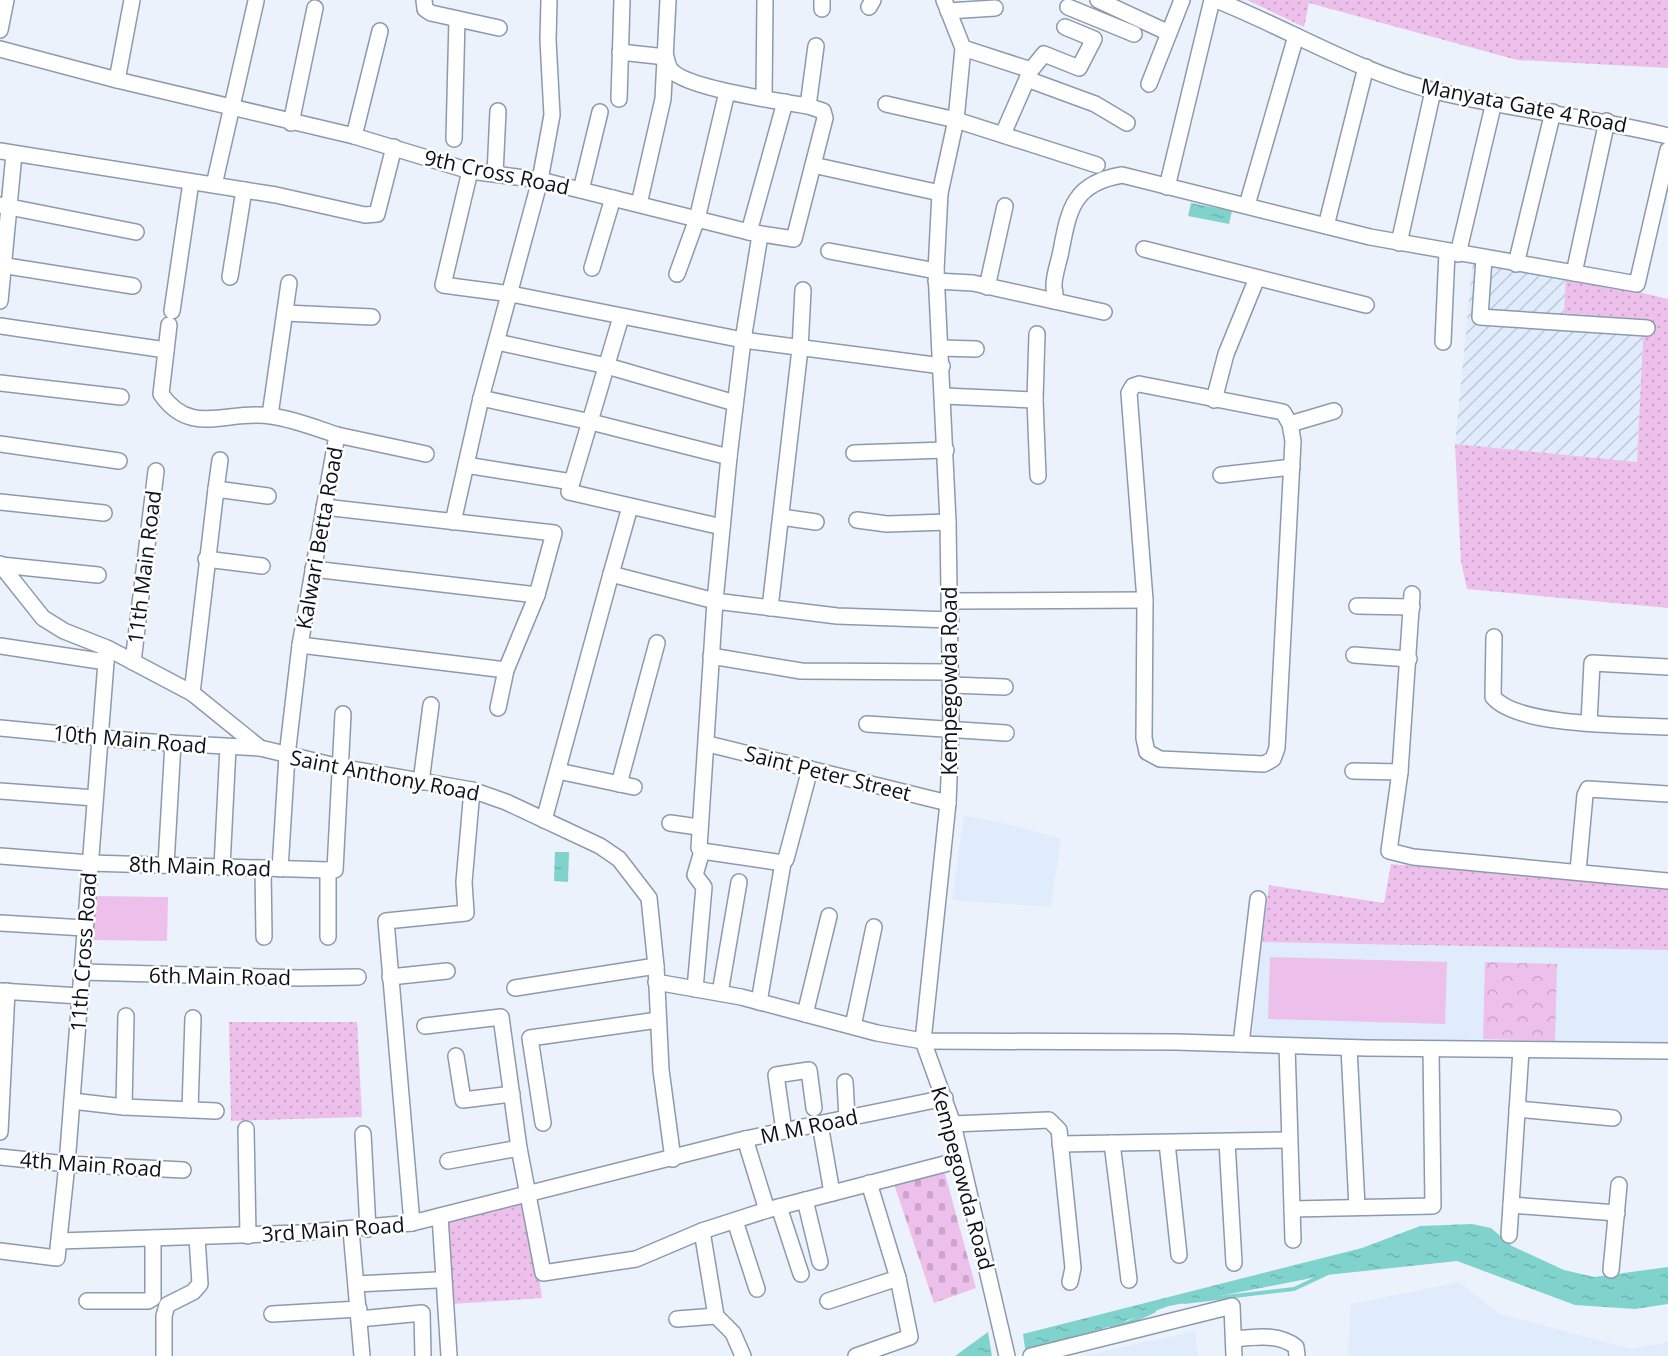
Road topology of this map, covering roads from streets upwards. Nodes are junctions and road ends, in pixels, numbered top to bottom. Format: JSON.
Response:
{"nodes":[{"id":1,"x":6,"y":0,"type":"edge"},
{"id":2,"x":132,"y":0,"type":"edge"},
{"id":3,"x":424,"y":0,"type":"edge"},
{"id":4,"x":549,"y":0,"type":"edge"},
{"id":5,"x":622,"y":0,"type":"edge"},
{"id":6,"x":668,"y":0,"type":"edge"},
{"id":7,"x":765,"y":0,"type":"edge"},
{"id":8,"x":1182,"y":0,"type":"edge"},
{"id":9,"x":1212,"y":0,"type":"edge"},
{"id":10,"x":1216,"y":0,"type":"edge"},
{"id":11,"x":256,"y":1,"type":"edge"},
{"id":12,"x":1105,"y":1,"type":"edge"},
{"id":13,"x":946,"y":6,"type":"edge"},
{"id":14,"x":315,"y":8,"type":"dead end"},
{"id":15,"x":995,"y":8,"type":"dead end"},
{"id":16,"x":1068,"y":8,"type":"dead end"},
{"id":17,"x":457,"y":19,"type":"junction"},
{"id":18,"x":1101,"y":21,"type":"junction"},
{"id":19,"x":1065,"y":27,"type":"dead end"},
{"id":20,"x":499,"y":28,"type":"dead end"},
{"id":21,"x":0,"y":30,"type":"edge"},
{"id":22,"x":380,"y":31,"type":"dead end"},
{"id":23,"x":1168,"y":33,"type":"junction"},
{"id":24,"x":1134,"y":34,"type":"dead end"},
{"id":25,"x":1296,"y":36,"type":"junction"},
{"id":26,"x":816,"y":46,"type":"dead end"},
{"id":27,"x":963,"y":48,"type":"junction"},
{"id":28,"x":0,"y":49,"type":"edge"},
{"id":29,"x":620,"y":52,"type":"junction"},
{"id":30,"x":666,"y":57,"type":"junction"},
{"id":31,"x":1366,"y":67,"type":"junction"},
{"id":32,"x":1029,"y":74,"type":"junction"},
{"id":33,"x":117,"y":80,"type":"junction"},
{"id":34,"x":1149,"y":84,"type":"dead end"},
{"id":35,"x":1434,"y":91,"type":"junction"},
{"id":36,"x":727,"y":92,"type":"junction"},
{"id":37,"x":764,"y":98,"type":"junction"},
{"id":38,"x":619,"y":99,"type":"dead end"},
{"id":39,"x":785,"y":102,"type":"junction"},
{"id":40,"x":1494,"y":102,"type":"junction"},
{"id":41,"x":886,"y":104,"type":"dead end"},
{"id":42,"x":808,"y":106,"type":"junction"},
{"id":43,"x":232,"y":108,"type":"junction"},
{"id":44,"x":498,"y":111,"type":"dead end"},
{"id":45,"x":600,"y":112,"type":"dead end"},
{"id":46,"x":1553,"y":112,"type":"junction"},
{"id":47,"x":956,"y":120,"type":"junction"},
{"id":48,"x":1607,"y":121,"type":"junction"},
{"id":49,"x":291,"y":123,"type":"junction"},
{"id":50,"x":1127,"y":123,"type":"dead end"},
{"id":51,"x":1003,"y":134,"type":"junction"},
{"id":52,"x":354,"y":136,"type":"junction"},
{"id":53,"x":1668,"y":136,"type":"edge"},
{"id":54,"x":454,"y":139,"type":"dead end"},
{"id":55,"x":394,"y":147,"type":"junction"},
{"id":56,"x":1668,"y":150,"type":"edge"},
{"id":57,"x":7,"y":152,"type":"edge"},
{"id":58,"x":813,"y":165,"type":"junction"},
{"id":59,"x":1097,"y":165,"type":"dead end"},
{"id":60,"x":470,"y":171,"type":"junction"},
{"id":61,"x":495,"y":174,"type":"junction"},
{"id":62,"x":540,"y":180,"type":"junction"},
{"id":63,"x":191,"y":182,"type":"junction"},
{"id":64,"x":214,"y":185,"type":"junction"},
{"id":65,"x":1167,"y":187,"type":"junction"},
{"id":66,"x":244,"y":190,"type":"junction"},
{"id":67,"x":581,"y":190,"type":"junction"},
{"id":68,"x":940,"y":193,"type":"junction"},
{"id":69,"x":613,"y":198,"type":"junction"},
{"id":70,"x":639,"y":204,"type":"junction"},
{"id":71,"x":1247,"y":205,"type":"junction"},
{"id":72,"x":5,"y":206,"type":"edge"},
{"id":73,"x":1005,"y":206,"type":"dead end"},
{"id":74,"x":697,"y":219,"type":"junction"},
{"id":75,"x":1326,"y":226,"type":"junction"},
{"id":76,"x":136,"y":232,"type":"dead end"},
{"id":77,"x":754,"y":234,"type":"junction"},
{"id":78,"x":1399,"y":243,"type":"junction"},
{"id":79,"x":1144,"y":249,"type":"dead end"},
{"id":80,"x":829,"y":251,"type":"dead end"},
{"id":81,"x":1452,"y":253,"type":"junction"},
{"id":82,"x":1484,"y":258,"type":"junction"},
{"id":83,"x":1516,"y":264,"type":"junction"},
{"id":84,"x":2,"y":265,"type":"edge"},
{"id":85,"x":592,"y":268,"type":"dead end"},
{"id":86,"x":1574,"y":273,"type":"junction"},
{"id":87,"x":677,"y":274,"type":"dead end"},
{"id":88,"x":230,"y":277,"type":"dead end"},
{"id":89,"x":936,"y":277,"type":"junction"},
{"id":90,"x":1257,"y":279,"type":"junction"},
{"id":91,"x":289,"y":283,"type":"dead end"},
{"id":92,"x":133,"y":286,"type":"dead end"},
{"id":93,"x":987,"y":287,"type":"junction"},
{"id":94,"x":803,"y":290,"type":"dead end"},
{"id":95,"x":511,"y":294,"type":"junction"},
{"id":96,"x":0,"y":301,"type":"edge"},
{"id":97,"x":1054,"y":301,"type":"junction"},
{"id":98,"x":1366,"y":305,"type":"dead end"},
{"id":99,"x":1104,"y":312,"type":"dead end"},
{"id":100,"x":285,"y":313,"type":"junction"},
{"id":101,"x":372,"y":317,"type":"dead end"},
{"id":102,"x":621,"y":317,"type":"junction"},
{"id":103,"x":0,"y":326,"type":"edge"},
{"id":104,"x":1647,"y":328,"type":"dead end"},
{"id":105,"x":1037,"y":334,"type":"dead end"},
{"id":106,"x":743,"y":340,"type":"junction"},
{"id":107,"x":497,"y":342,"type":"junction"},
{"id":108,"x":1443,"y":342,"type":"dead end"},
{"id":109,"x":940,"y":348,"type":"junction"},
{"id":110,"x":800,"y":349,"type":"junction"},
{"id":111,"x":976,"y":349,"type":"dead end"},
{"id":112,"x":166,"y":350,"type":"junction"},
{"id":113,"x":607,"y":366,"type":"junction"},
{"id":114,"x":942,"y":366,"type":"junction"},
{"id":115,"x":0,"y":383,"type":"edge"},
{"id":116,"x":944,"y":396,"type":"junction"},
{"id":117,"x":121,"y":397,"type":"dead end"},
{"id":118,"x":481,"y":398,"type":"junction"},
{"id":119,"x":1035,"y":400,"type":"junction"},
{"id":120,"x":1214,"y":400,"type":"junction"},
{"id":121,"x":735,"y":403,"type":"junction"},
{"id":122,"x":1334,"y":411,"type":"dead end"},
{"id":123,"x":270,"y":415,"type":"junction"},
{"id":124,"x":591,"y":422,"type":"junction"},
{"id":125,"x":1290,"y":424,"type":"junction"},
{"id":126,"x":337,"y":435,"type":"junction"},
{"id":127,"x":0,"y":444,"type":"edge"},
{"id":128,"x":946,"y":450,"type":"junction"},
{"id":129,"x":854,"y":453,"type":"dead end"},
{"id":130,"x":426,"y":454,"type":"dead end"},
{"id":131,"x":729,"y":457,"type":"junction"},
{"id":132,"x":220,"y":460,"type":"dead end"},
{"id":133,"x":119,"y":461,"type":"dead end"},
{"id":134,"x":466,"y":465,"type":"junction"},
{"id":135,"x":1292,"y":467,"type":"junction"},
{"id":136,"x":156,"y":471,"type":"dead end"},
{"id":137,"x":1221,"y":475,"type":"dead end"},
{"id":138,"x":1038,"y":476,"type":"dead end"},
{"id":139,"x":572,"y":482,"type":"junction"},
{"id":140,"x":216,"y":489,"type":"junction"},
{"id":141,"x":268,"y":496,"type":"dead end"},
{"id":142,"x":0,"y":502,"type":"edge"},
{"id":143,"x":324,"y":507,"type":"junction"},
{"id":144,"x":630,"y":507,"type":"junction"},
{"id":145,"x":104,"y":513,"type":"dead end"},
{"id":146,"x":781,"y":517,"type":"junction"},
{"id":147,"x":857,"y":520,"type":"dead end"},
{"id":148,"x":453,"y":522,"type":"junction"},
{"id":149,"x":816,"y":522,"type":"dead end"},
{"id":150,"x":948,"y":522,"type":"junction"},
{"id":151,"x":722,"y":528,"type":"junction"},
{"id":152,"x":206,"y":559,"type":"junction"},
{"id":153,"x":0,"y":564,"type":"edge"},
{"id":154,"x":262,"y":566,"type":"dead end"},
{"id":155,"x":313,"y":568,"type":"junction"},
{"id":156,"x":611,"y":574,"type":"junction"},
{"id":157,"x":98,"y":575,"type":"dead end"},
{"id":158,"x":537,"y":595,"type":"junction"},
{"id":159,"x":1145,"y":600,"type":"junction"},
{"id":160,"x":715,"y":601,"type":"junction"},
{"id":161,"x":951,"y":601,"type":"junction"},
{"id":162,"x":1357,"y":606,"type":"dead end"},
{"id":163,"x":770,"y":608,"type":"junction"},
{"id":164,"x":951,"y":620,"type":"junction"},
{"id":165,"x":1494,"y":637,"type":"dead end"},
{"id":166,"x":657,"y":643,"type":"dead end"},
{"id":167,"x":0,"y":645,"type":"edge"},
{"id":168,"x":300,"y":645,"type":"junction"},
{"id":169,"x":106,"y":655,"type":"junction"},
{"id":170,"x":1354,"y":655,"type":"dead end"},
{"id":171,"x":711,"y":656,"type":"junction"},
{"id":172,"x":1408,"y":658,"type":"junction"},
{"id":173,"x":133,"y":662,"type":"junction"},
{"id":174,"x":1668,"y":667,"type":"edge"},
{"id":175,"x":506,"y":670,"type":"junction"},
{"id":176,"x":951,"y":679,"type":"junction"},
{"id":177,"x":1005,"y":687,"type":"dead end"},
{"id":178,"x":192,"y":693,"type":"junction"},
{"id":179,"x":431,"y":705,"type":"dead end"},
{"id":180,"x":498,"y":708,"type":"dead end"},
{"id":181,"x":343,"y":714,"type":"dead end"},
{"id":182,"x":1589,"y":723,"type":"junction"},
{"id":183,"x":867,"y":724,"type":"dead end"},
{"id":184,"x":1668,"y":727,"type":"edge"},
{"id":185,"x":0,"y":728,"type":"edge"},
{"id":186,"x":951,"y":729,"type":"junction"},
{"id":187,"x":1006,"y":733,"type":"dead end"},
{"id":188,"x":100,"y":737,"type":"junction"},
{"id":189,"x":173,"y":743,"type":"junction"},
{"id":190,"x":708,"y":744,"type":"junction"},
{"id":191,"x":228,"y":747,"type":"junction"},
{"id":192,"x":260,"y":748,"type":"junction"},
{"id":193,"x":286,"y":756,"type":"junction"},
{"id":194,"x":340,"y":768,"type":"junction"},
{"id":195,"x":810,"y":769,"type":"junction"},
{"id":196,"x":558,"y":771,"type":"junction"},
{"id":197,"x":1353,"y":771,"type":"dead end"},
{"id":198,"x":1400,"y":772,"type":"junction"},
{"id":199,"x":421,"y":782,"type":"junction"},
{"id":200,"x":470,"y":785,"type":"junction"},
{"id":201,"x":0,"y":791,"type":"edge"},
{"id":202,"x":1668,"y":794,"type":"edge"},
{"id":203,"x":95,"y":798,"type":"junction"},
{"id":204,"x":948,"y":803,"type":"junction"},
{"id":205,"x":544,"y":820,"type":"junction"},
{"id":206,"x":670,"y":823,"type":"dead end"},
{"id":207,"x":698,"y":827,"type":"junction"},
{"id":208,"x":702,"y":851,"type":"junction"},
{"id":209,"x":0,"y":856,"type":"edge"},
{"id":210,"x":90,"y":863,"type":"junction"},
{"id":211,"x":783,"y":863,"type":"junction"},
{"id":212,"x":166,"y":865,"type":"junction"},
{"id":213,"x":222,"y":867,"type":"junction"},
{"id":214,"x":263,"y":868,"type":"junction"},
{"id":215,"x":280,"y":869,"type":"junction"},
{"id":216,"x":328,"y":870,"type":"junction"},
{"id":217,"x":1578,"y":871,"type":"junction"},
{"id":218,"x":1668,"y":881,"type":"edge"},
{"id":219,"x":739,"y":882,"type":"dead end"},
{"id":220,"x":1258,"y":900,"type":"dead end"},
{"id":221,"x":829,"y":916,"type":"dead end"},
{"id":222,"x":0,"y":922,"type":"edge"},
{"id":223,"x":874,"y":927,"type":"dead end"},
{"id":224,"x":85,"y":928,"type":"junction"},
{"id":225,"x":264,"y":937,"type":"dead end"},
{"id":226,"x":328,"y":937,"type":"dead end"},
{"id":227,"x":656,"y":966,"type":"junction"},
{"id":228,"x":447,"y":971,"type":"dead end"},
{"id":229,"x":82,"y":972,"type":"junction"},
{"id":230,"x":358,"y":977,"type":"dead end"},
{"id":231,"x":390,"y":977,"type":"junction"},
{"id":232,"x":656,"y":982,"type":"junction"},
{"id":233,"x":515,"y":988,"type":"dead end"},
{"id":234,"x":695,"y":989,"type":"junction"},
{"id":235,"x":4,"y":991,"type":"edge"},
{"id":236,"x":720,"y":993,"type":"junction"},
{"id":237,"x":80,"y":996,"type":"junction"},
{"id":238,"x":759,"y":1002,"type":"junction"},
{"id":239,"x":805,"y":1014,"type":"junction"},
{"id":240,"x":126,"y":1016,"type":"dead end"},
{"id":241,"x":193,"y":1018,"type":"dead end"},
{"id":242,"x":658,"y":1020,"type":"junction"},
{"id":243,"x":425,"y":1026,"type":"dead end"},
{"id":244,"x":853,"y":1026,"type":"junction"},
{"id":245,"x":923,"y":1041,"type":"junction"},
{"id":246,"x":1241,"y":1044,"type":"junction"},
{"id":247,"x":1287,"y":1046,"type":"junction"},
{"id":248,"x":1349,"y":1048,"type":"junction"},
{"id":249,"x":1431,"y":1049,"type":"junction"},
{"id":250,"x":1521,"y":1050,"type":"junction"},
{"id":251,"x":1668,"y":1051,"type":"edge"},
{"id":252,"x":456,"y":1056,"type":"dead end"},
{"id":253,"x":845,"y":1082,"type":"dead end"},
{"id":254,"x":512,"y":1094,"type":"junction"},
{"id":255,"x":2,"y":1095,"type":"edge"},
{"id":256,"x":945,"y":1098,"type":"junction"},
{"id":257,"x":72,"y":1101,"type":"junction"},
{"id":258,"x":124,"y":1107,"type":"junction"},
{"id":259,"x":814,"y":1108,"type":"dead end"},
{"id":260,"x":1517,"y":1109,"type":"junction"},
{"id":261,"x":190,"y":1110,"type":"junction"},
{"id":262,"x":216,"y":1111,"type":"dead end"},
{"id":263,"x":847,"y":1118,"type":"junction"},
{"id":264,"x":1613,"y":1118,"type":"dead end"},
{"id":265,"x":543,"y":1123,"type":"dead end"},
{"id":266,"x":820,"y":1124,"type":"junction"},
{"id":267,"x":953,"y":1124,"type":"junction"},
{"id":268,"x":246,"y":1129,"type":"dead end"},
{"id":269,"x":784,"y":1131,"type":"junction"},
{"id":270,"x":0,"y":1132,"type":"edge"},
{"id":271,"x":363,"y":1134,"type":"dead end"},
{"id":272,"x":745,"y":1139,"type":"junction"},
{"id":273,"x":1289,"y":1140,"type":"junction"},
{"id":274,"x":1227,"y":1142,"type":"junction"},
{"id":275,"x":1112,"y":1143,"type":"junction"},
{"id":276,"x":1167,"y":1143,"type":"junction"},
{"id":277,"x":1060,"y":1144,"type":"junction"},
{"id":278,"x":519,"y":1148,"type":"junction"},
{"id":279,"x":0,"y":1157,"type":"edge"},
{"id":280,"x":673,"y":1159,"type":"junction"},
{"id":281,"x":960,"y":1160,"type":"junction"},
{"id":282,"x":448,"y":1161,"type":"dead end"},
{"id":283,"x":67,"y":1164,"type":"junction"},
{"id":284,"x":183,"y":1170,"type":"dead end"},
{"id":285,"x":869,"y":1183,"type":"junction"},
{"id":286,"x":1619,"y":1185,"type":"dead end"},
{"id":287,"x":832,"y":1192,"type":"junction"},
{"id":288,"x":530,"y":1195,"type":"junction"},
{"id":289,"x":805,"y":1200,"type":"junction"},
{"id":290,"x":1511,"y":1205,"type":"junction"},
{"id":291,"x":1357,"y":1207,"type":"junction"},
{"id":292,"x":773,"y":1208,"type":"junction"},
{"id":293,"x":1292,"y":1209,"type":"junction"},
{"id":294,"x":1617,"y":1213,"type":"junction"},
{"id":295,"x":440,"y":1216,"type":"junction"},
{"id":296,"x":735,"y":1221,"type":"junction"},
{"id":297,"x":412,"y":1223,"type":"junction"},
{"id":298,"x":368,"y":1229,"type":"junction"},
{"id":299,"x":351,"y":1230,"type":"junction"},
{"id":300,"x":702,"y":1231,"type":"junction"},
{"id":301,"x":1509,"y":1235,"type":"dead end"},
{"id":302,"x":248,"y":1236,"type":"junction"},
{"id":303,"x":197,"y":1237,"type":"junction"},
{"id":304,"x":153,"y":1238,"type":"junction"},
{"id":305,"x":1293,"y":1240,"type":"dead end"},
{"id":306,"x":59,"y":1241,"type":"junction"},
{"id":307,"x":0,"y":1251,"type":"edge"},
{"id":308,"x":1179,"y":1255,"type":"dead end"},
{"id":309,"x":820,"y":1263,"type":"dead end"},
{"id":310,"x":1234,"y":1263,"type":"dead end"},
{"id":311,"x":1611,"y":1270,"type":"dead end"},
{"id":312,"x":801,"y":1274,"type":"dead end"},
{"id":313,"x":898,"y":1278,"type":"junction"},
{"id":314,"x":437,"y":1280,"type":"dead end"},
{"id":315,"x":1129,"y":1280,"type":"dead end"},
{"id":316,"x":1070,"y":1282,"type":"dead end"},
{"id":317,"x":356,"y":1284,"type":"junction"},
{"id":318,"x":757,"y":1289,"type":"dead end"},
{"id":319,"x":87,"y":1301,"type":"dead end"},
{"id":320,"x":828,"y":1301,"type":"dead end"},
{"id":321,"x":272,"y":1314,"type":"dead end"},
{"id":322,"x":359,"y":1314,"type":"junction"},
{"id":323,"x":716,"y":1316,"type":"junction"},
{"id":324,"x":677,"y":1319,"type":"dead end"},
{"id":325,"x":1234,"y":1339,"type":"junction"},
{"id":326,"x":1007,"y":1352,"type":"edge"},
{"id":327,"x":164,"y":1356,"type":"edge"},
{"id":328,"x":362,"y":1356,"type":"edge"},
{"id":329,"x":423,"y":1356,"type":"edge"},
{"id":330,"x":449,"y":1356,"type":"edge"},
{"id":331,"x":743,"y":1356,"type":"edge"},
{"id":332,"x":856,"y":1356,"type":"edge"},
{"id":333,"x":1031,"y":1356,"type":"edge"},
{"id":334,"x":1234,"y":1356,"type":"edge"},
{"id":335,"x":1297,"y":1356,"type":"edge"}],
"edges":[{"from":1,"to":21,"type":"street"},
{"from":2,"to":33,"type":"street"},
{"from":3,"to":17,"type":"street"},
{"from":4,"to":62,"type":"street"},
{"from":5,"to":29,"type":"street"},
{"from":6,"to":30,"type":"street"},
{"from":7,"to":37,"type":"street"},
{"from":8,"to":23,"type":"street"},
{"from":9,"to":65,"type":"street"},
{"from":10,"to":25,"type":"street","name":"Manyata Gate 4 Road"},
{"from":11,"to":43,"type":"street"},
{"from":12,"to":18,"type":"street"},
{"from":12,"to":23,"type":"street"},
{"from":13,"to":15,"type":"street"},
{"from":13,"to":27,"type":"street","name":"Kempegowda Road"},
{"from":14,"to":49,"type":"street"},
{"from":16,"to":18,"type":"street"},
{"from":17,"to":20,"type":"street"},
{"from":17,"to":54,"type":"street"},
{"from":18,"to":24,"type":"street"},
{"from":19,"to":32,"type":"street"},
{"from":22,"to":52,"type":"street"},
{"from":23,"to":34,"type":"street"},
{"from":25,"to":31,"type":"street","name":"Manyata Gate 4 Road"},
{"from":25,"to":71,"type":"street"},
{"from":26,"to":42,"type":"street"},
{"from":27,"to":32,"type":"street"},
{"from":27,"to":47,"type":"street","name":"Kempegowda Road"},
{"from":28,"to":33,"type":"street","name":"9th Cross Road"},
{"from":29,"to":30,"type":"street"},
{"from":29,"to":38,"type":"street"},
{"from":30,"to":36,"type":"street"},
{"from":30,"to":70,"type":"street"},
{"from":31,"to":35,"type":"street","name":"Manyata Gate 4 Road"},
{"from":31,"to":75,"type":"street"},
{"from":32,"to":50,"type":"street"},
{"from":32,"to":51,"type":"street"},
{"from":33,"to":43,"type":"street","name":"9th Cross Road"},
{"from":35,"to":40,"type":"street","name":"Manyata Gate 4 Road"},
{"from":35,"to":78,"type":"street"},
{"from":36,"to":37,"type":"street"},
{"from":36,"to":74,"type":"street"},
{"from":37,"to":39,"type":"street"},
{"from":39,"to":42,"type":"street"},
{"from":39,"to":77,"type":"street"},
{"from":40,"to":46,"type":"street","name":"Manyata Gate 4 Road"},
{"from":40,"to":81,"type":"street"},
{"from":41,"to":47,"type":"street"},
{"from":42,"to":58,"type":"street"},
{"from":43,"to":49,"type":"street","name":"9th Cross Road"},
{"from":43,"to":64,"type":"street"},
{"from":44,"to":61,"type":"street"},
{"from":45,"to":67,"type":"street"},
{"from":46,"to":48,"type":"street","name":"Manyata Gate 4 Road"},
{"from":46,"to":83,"type":"street"},
{"from":47,"to":51,"type":"street"},
{"from":47,"to":68,"type":"street","name":"Kempegowda Road"},
{"from":48,"to":53,"type":"street","name":"Manyata Gate 4 Road"},
{"from":48,"to":86,"type":"street"},
{"from":49,"to":52,"type":"street","name":"9th Cross Road"},
{"from":51,"to":59,"type":"street"},
{"from":52,"to":55,"type":"street","name":"9th Cross Road"},
{"from":55,"to":60,"type":"street","name":"9th Cross Road"},
{"from":55,"to":66,"type":"street"},
{"from":56,"to":86,"type":"street"},
{"from":57,"to":63,"type":"street"},
{"from":57,"to":72,"type":"street"},
{"from":58,"to":68,"type":"street"},
{"from":58,"to":77,"type":"street","name":"9th Cross Road"},
{"from":60,"to":61,"type":"street","name":"9th Cross Road"},
{"from":60,"to":95,"type":"street"},
{"from":61,"to":62,"type":"street","name":"9th Cross Road"},
{"from":62,"to":67,"type":"street","name":"9th Cross Road"},
{"from":62,"to":95,"type":"street"},
{"from":63,"to":64,"type":"street"},
{"from":63,"to":112,"type":"street","name":"Kalwari Betta Road"},
{"from":64,"to":66,"type":"street"},
{"from":65,"to":71,"type":"street"},
{"from":65,"to":97,"type":"street"},
{"from":66,"to":88,"type":"street"},
{"from":67,"to":69,"type":"street","name":"9th Cross Road"},
{"from":68,"to":89,"type":"street","name":"Kempegowda Road"},
{"from":69,"to":70,"type":"street","name":"9th Cross Road"},
{"from":69,"to":85,"type":"street"},
{"from":70,"to":74,"type":"street","name":"9th Cross Road"},
{"from":71,"to":75,"type":"street"},
{"from":72,"to":76,"type":"street"},
{"from":72,"to":84,"type":"street"},
{"from":73,"to":93,"type":"street"},
{"from":74,"to":77,"type":"street","name":"9th Cross Road"},
{"from":74,"to":87,"type":"street"},
{"from":75,"to":78,"type":"street"},
{"from":77,"to":106,"type":"street"},
{"from":78,"to":81,"type":"street"},
{"from":79,"to":90,"type":"street"},
{"from":80,"to":89,"type":"street"},
{"from":81,"to":82,"type":"street"},
{"from":81,"to":108,"type":"street"},
{"from":82,"to":83,"type":"street"},
{"from":82,"to":104,"type":"street"},
{"from":83,"to":86,"type":"street"},
{"from":84,"to":92,"type":"street"},
{"from":84,"to":96,"type":"street"},
{"from":89,"to":93,"type":"street"},
{"from":89,"to":109,"type":"street","name":"Kempegowda Road"},
{"from":90,"to":98,"type":"street"},
{"from":90,"to":120,"type":"street"},
{"from":91,"to":100,"type":"street"},
{"from":93,"to":97,"type":"street"},
{"from":94,"to":110,"type":"street"},
{"from":95,"to":102,"type":"street"},
{"from":95,"to":107,"type":"street"},
{"from":97,"to":99,"type":"street"},
{"from":100,"to":101,"type":"street"},
{"from":100,"to":123,"type":"street"},
{"from":102,"to":106,"type":"street"},
{"from":102,"to":113,"type":"street"},
{"from":103,"to":112,"type":"street"},
{"from":105,"to":119,"type":"street"},
{"from":106,"to":110,"type":"street"},
{"from":106,"to":121,"type":"street"},
{"from":107,"to":113,"type":"street"},
{"from":107,"to":118,"type":"street"},
{"from":109,"to":111,"type":"street"},
{"from":109,"to":114,"type":"street","name":"Kempegowda Road"},
{"from":110,"to":114,"type":"street"},
{"from":110,"to":146,"type":"street"},
{"from":112,"to":123,"type":"street","name":"Kalwari Betta Road"},
{"from":113,"to":121,"type":"street"},
{"from":113,"to":124,"type":"street"},
{"from":114,"to":116,"type":"street","name":"Kempegowda Road"},
{"from":115,"to":117,"type":"street"},
{"from":116,"to":119,"type":"street"},
{"from":116,"to":128,"type":"street","name":"Kempegowda Road"},
{"from":118,"to":124,"type":"street"},
{"from":118,"to":134,"type":"street"},
{"from":119,"to":138,"type":"street"},
{"from":120,"to":125,"type":"street"},
{"from":120,"to":159,"type":"street"},
{"from":121,"to":131,"type":"street"},
{"from":122,"to":125,"type":"street"},
{"from":123,"to":126,"type":"street","name":"Kalwari Betta Road"},
{"from":124,"to":131,"type":"street"},
{"from":124,"to":139,"type":"street"},
{"from":125,"to":135,"type":"street"},
{"from":126,"to":130,"type":"street"},
{"from":126,"to":143,"type":"street","name":"Kalwari Betta Road"},
{"from":127,"to":133,"type":"street"},
{"from":128,"to":129,"type":"street"},
{"from":128,"to":150,"type":"street","name":"Kempegowda Road"},
{"from":131,"to":151,"type":"street"},
{"from":132,"to":140,"type":"street"},
{"from":134,"to":139,"type":"street"},
{"from":134,"to":148,"type":"street"},
{"from":135,"to":137,"type":"street"},
{"from":135,"to":159,"type":"street"},
{"from":136,"to":173,"type":"street","name":"11th Main Road"},
{"from":139,"to":144,"type":"street"},
{"from":140,"to":141,"type":"street"},
{"from":140,"to":152,"type":"street"},
{"from":142,"to":145,"type":"street"},
{"from":143,"to":148,"type":"street"},
{"from":143,"to":155,"type":"street","name":"Kalwari Betta Road"},
{"from":144,"to":151,"type":"street"},
{"from":144,"to":156,"type":"street"},
{"from":146,"to":149,"type":"street"},
{"from":146,"to":163,"type":"street"},
{"from":147,"to":150,"type":"street"},
{"from":148,"to":158,"type":"street"},
{"from":150,"to":161,"type":"street","name":"Kempegowda Road"},
{"from":151,"to":160,"type":"street"},
{"from":152,"to":154,"type":"street"},
{"from":152,"to":178,"type":"street"},
{"from":153,"to":157,"type":"street"},
{"from":153,"to":169,"type":"street"},
{"from":155,"to":158,"type":"street"},
{"from":155,"to":168,"type":"street","name":"Kalwari Betta Road"},
{"from":156,"to":160,"type":"street"},
{"from":156,"to":196,"type":"street"},
{"from":158,"to":175,"type":"street"},
{"from":159,"to":161,"type":"street"},
{"from":160,"to":163,"type":"street"},
{"from":160,"to":171,"type":"street"},
{"from":161,"to":164,"type":"street","name":"Kempegowda Road"},
{"from":162,"to":172,"type":"street"},
{"from":163,"to":164,"type":"street"},
{"from":164,"to":176,"type":"street","name":"Kempegowda Road"},
{"from":165,"to":182,"type":"street"},
{"from":166,"to":196,"type":"street"},
{"from":167,"to":169,"type":"street","name":"11th Main Road"},
{"from":168,"to":175,"type":"street"},
{"from":168,"to":193,"type":"street","name":"Kalwari Betta Road"},
{"from":169,"to":173,"type":"street","name":"Saint Anthony Road"},
{"from":169,"to":188,"type":"street","name":"11th Cross Road"},
{"from":170,"to":172,"type":"street"},
{"from":171,"to":176,"type":"street"},
{"from":171,"to":190,"type":"street"},
{"from":172,"to":198,"type":"street"},
{"from":173,"to":178,"type":"street","name":"Saint Anthony Road"},
{"from":174,"to":182,"type":"street"},
{"from":175,"to":180,"type":"street"},
{"from":176,"to":177,"type":"street"},
{"from":176,"to":186,"type":"street","name":"Kempegowda Road"},
{"from":178,"to":192,"type":"street","name":"Saint Anthony Road"},
{"from":179,"to":199,"type":"street"},
{"from":181,"to":194,"type":"street"},
{"from":182,"to":184,"type":"street"},
{"from":183,"to":186,"type":"street"},
{"from":185,"to":188,"type":"street","name":"10th Main Road"},
{"from":186,"to":187,"type":"street"},
{"from":186,"to":204,"type":"street","name":"Kempegowda Road"},
{"from":188,"to":189,"type":"street","name":"10th Main Road"},
{"from":188,"to":203,"type":"street","name":"11th Cross Road"},
{"from":189,"to":191,"type":"street","name":"10th Main Road"},
{"from":189,"to":212,"type":"street"},
{"from":190,"to":195,"type":"street","name":"Saint Peter Street"},
{"from":190,"to":207,"type":"street"},
{"from":191,"to":192,"type":"street","name":"10th Main Road"},
{"from":191,"to":213,"type":"street"},
{"from":192,"to":193,"type":"street","name":"Saint Anthony Road"},
{"from":193,"to":194,"type":"street","name":"Saint Anthony Road"},
{"from":193,"to":215,"type":"street","name":"Kalwari Betta Road"},
{"from":194,"to":199,"type":"street","name":"Saint Anthony Road"},
{"from":194,"to":216,"type":"street"},
{"from":195,"to":204,"type":"street","name":"Saint Peter Street"},
{"from":195,"to":211,"type":"street"},
{"from":196,"to":205,"type":"street"},
{"from":197,"to":198,"type":"street"},
{"from":198,"to":217,"type":"street"},
{"from":199,"to":200,"type":"street","name":"Saint Anthony Road"},
{"from":200,"to":205,"type":"street","name":"Saint Anthony Road"},
{"from":200,"to":231,"type":"street"},
{"from":201,"to":203,"type":"street"},
{"from":202,"to":217,"type":"street"},
{"from":203,"to":210,"type":"street","name":"11th Cross Road"},
{"from":204,"to":245,"type":"street","name":"Kempegowda Road"},
{"from":205,"to":227,"type":"street","name":"Saint Anthony Road"},
{"from":206,"to":207,"type":"street"},
{"from":207,"to":208,"type":"street"},
{"from":208,"to":211,"type":"street"},
{"from":208,"to":234,"type":"street"},
{"from":209,"to":210,"type":"street","name":"8th Main Road"},
{"from":210,"to":212,"type":"street","name":"8th Main Road"},
{"from":210,"to":224,"type":"street","name":"11th Cross Road"},
{"from":211,"to":238,"type":"street"},
{"from":212,"to":213,"type":"street","name":"8th Main Road"},
{"from":213,"to":214,"type":"street","name":"8th Main Road"},
{"from":214,"to":215,"type":"street","name":"8th Main Road"},
{"from":214,"to":225,"type":"street"},
{"from":215,"to":216,"type":"street","name":"8th Main Road"},
{"from":216,"to":226,"type":"street"},
{"from":217,"to":218,"type":"street"},
{"from":219,"to":236,"type":"street"},
{"from":220,"to":246,"type":"street"},
{"from":221,"to":239,"type":"street"},
{"from":222,"to":224,"type":"street"},
{"from":223,"to":244,"type":"street"},
{"from":224,"to":229,"type":"street","name":"11th Cross Road"},
{"from":227,"to":232,"type":"street","name":"Saint Anthony Road"},
{"from":227,"to":233,"type":"street"},
{"from":228,"to":231,"type":"street"},
{"from":229,"to":230,"type":"street","name":"6th Main Road"},
{"from":229,"to":237,"type":"street","name":"11th Cross Road"},
{"from":231,"to":297,"type":"street"},
{"from":232,"to":234,"type":"street"},
{"from":232,"to":242,"type":"street","name":"Saint Anthony Road"},
{"from":234,"to":236,"type":"street"},
{"from":235,"to":237,"type":"street"},
{"from":235,"to":255,"type":"street"},
{"from":236,"to":238,"type":"street"},
{"from":237,"to":257,"type":"street","name":"11th Cross Road"},
{"from":238,"to":239,"type":"street"},
{"from":239,"to":244,"type":"street"},
{"from":240,"to":258,"type":"street"},
{"from":241,"to":261,"type":"street"},
{"from":242,"to":265,"type":"street"},
{"from":242,"to":280,"type":"street","name":"Saint Anthony Road"},
{"from":243,"to":254,"type":"street"},
{"from":244,"to":245,"type":"street"},
{"from":245,"to":246,"type":"street"},
{"from":245,"to":256,"type":"street","name":"Kempegowda Road"},
{"from":246,"to":247,"type":"street"},
{"from":247,"to":248,"type":"street"},
{"from":247,"to":273,"type":"street"},
{"from":248,"to":249,"type":"street"},
{"from":248,"to":291,"type":"street"},
{"from":249,"to":250,"type":"street"},
{"from":249,"to":291,"type":"street"},
{"from":250,"to":251,"type":"street"},
{"from":250,"to":260,"type":"street"},
{"from":252,"to":254,"type":"street"},
{"from":253,"to":263,"type":"street"},
{"from":254,"to":278,"type":"street"},
{"from":255,"to":270,"type":"street"},
{"from":256,"to":263,"type":"street","name":"M M Road"},
{"from":256,"to":267,"type":"street","name":"Kempegowda Road"},
{"from":257,"to":258,"type":"street"},
{"from":257,"to":283,"type":"street","name":"11th Cross Road"},
{"from":258,"to":261,"type":"street"},
{"from":259,"to":269,"type":"street"},
{"from":260,"to":264,"type":"street"},
{"from":260,"to":290,"type":"street"},
{"from":261,"to":262,"type":"street"},
{"from":263,"to":266,"type":"street","name":"M M Road"},
{"from":266,"to":269,"type":"street","name":"M M Road"},
{"from":266,"to":287,"type":"street"},
{"from":267,"to":277,"type":"street"},
{"from":267,"to":281,"type":"street","name":"Kempegowda Road"},
{"from":268,"to":302,"type":"street"},
{"from":269,"to":272,"type":"street","name":"M M Road"},
{"from":271,"to":298,"type":"street"},
{"from":272,"to":280,"type":"street","name":"M M Road"},
{"from":272,"to":292,"type":"street"},
{"from":273,"to":274,"type":"street"},
{"from":273,"to":293,"type":"street"},
{"from":274,"to":276,"type":"street"},
{"from":274,"to":310,"type":"street"},
{"from":275,"to":276,"type":"street"},
{"from":275,"to":277,"type":"street"},
{"from":275,"to":315,"type":"street"},
{"from":276,"to":308,"type":"street"},
{"from":277,"to":316,"type":"street"},
{"from":278,"to":282,"type":"street"},
{"from":278,"to":288,"type":"street"},
{"from":279,"to":283,"type":"street","name":"4th Main Road"},
{"from":280,"to":288,"type":"street","name":"3rd Main Road"},
{"from":281,"to":285,"type":"street"},
{"from":281,"to":326,"type":"street","name":"Kempegowda Road"},
{"from":283,"to":284,"type":"street","name":"4th Main Road"},
{"from":283,"to":306,"type":"street","name":"11th Cross Road"},
{"from":285,"to":287,"type":"street"},
{"from":285,"to":313,"type":"street"},
{"from":286,"to":294,"type":"street"},
{"from":287,"to":289,"type":"street"},
{"from":288,"to":295,"type":"street","name":"3rd Main Road"},
{"from":288,"to":300,"type":"street"},
{"from":289,"to":292,"type":"street"},
{"from":289,"to":309,"type":"street"},
{"from":290,"to":294,"type":"street"},
{"from":290,"to":301,"type":"street"},
{"from":291,"to":293,"type":"street"},
{"from":292,"to":296,"type":"street"},
{"from":292,"to":312,"type":"street"},
{"from":293,"to":305,"type":"street"},
{"from":294,"to":311,"type":"street"},
{"from":295,"to":297,"type":"street","name":"3rd Main Road"},
{"from":295,"to":330,"type":"street"},
{"from":296,"to":300,"type":"street"},
{"from":296,"to":318,"type":"street"},
{"from":297,"to":298,"type":"street","name":"3rd Main Road"},
{"from":298,"to":299,"type":"street","name":"3rd Main Road"},
{"from":299,"to":302,"type":"street","name":"3rd Main Road"},
{"from":299,"to":317,"type":"street"},
{"from":300,"to":323,"type":"street"},
{"from":302,"to":303,"type":"street","name":"3rd Main Road"},
{"from":303,"to":304,"type":"street","name":"3rd Main Road"},
{"from":303,"to":327,"type":"street"},
{"from":304,"to":306,"type":"street","name":"3rd Main Road"},
{"from":304,"to":319,"type":"street"},
{"from":306,"to":307,"type":"street"},
{"from":313,"to":320,"type":"street"},
{"from":313,"to":332,"type":"street"},
{"from":314,"to":317,"type":"street"},
{"from":317,"to":322,"type":"street"},
{"from":321,"to":322,"type":"street"},
{"from":322,"to":328,"type":"street"},
{"from":322,"to":329,"type":"street"},
{"from":323,"to":324,"type":"street"},
{"from":323,"to":331,"type":"street"},
{"from":325,"to":333,"type":"street"},
{"from":325,"to":334,"type":"street"},
{"from":325,"to":335,"type":"street"}]}
